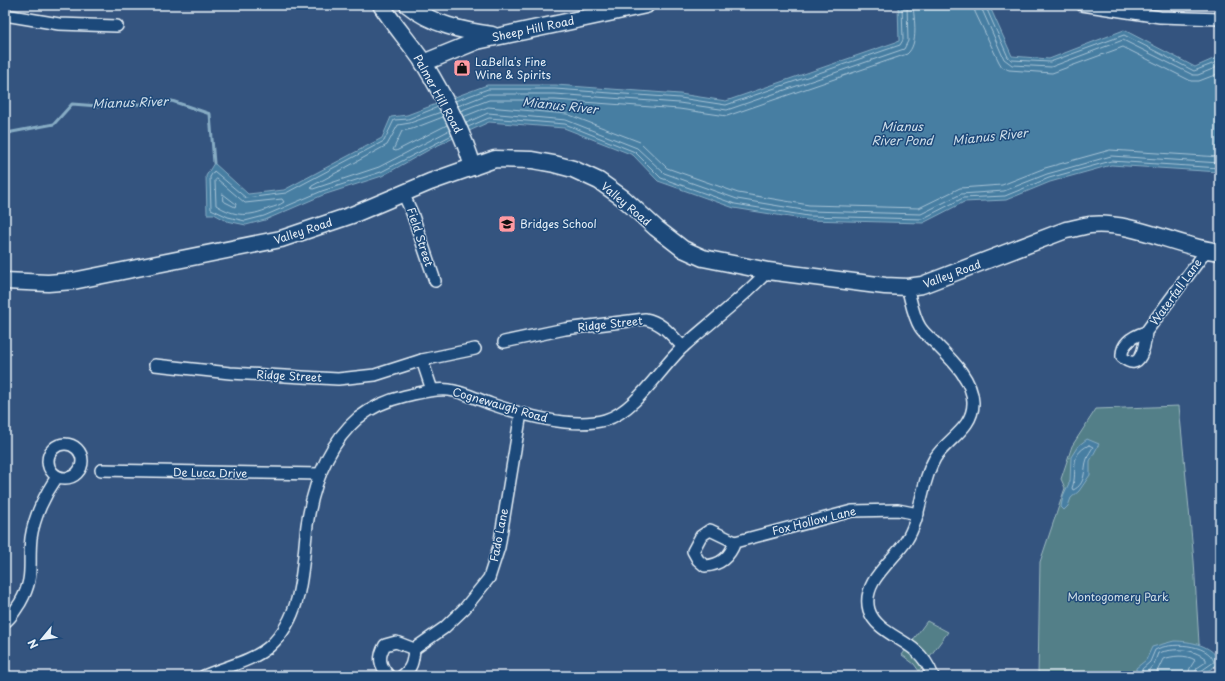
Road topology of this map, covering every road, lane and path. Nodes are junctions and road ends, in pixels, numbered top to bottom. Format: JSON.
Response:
{"nodes":[{"id":1,"x":381,"y":5,"type":"edge"},
{"id":2,"x":408,"y":5,"type":"edge"},
{"id":3,"x":646,"y":5,"type":"edge"},
{"id":4,"x":1082,"y":5,"type":"edge"},
{"id":5,"x":5,"y":15,"type":"edge"},
{"id":6,"x":1220,"y":19,"type":"edge"},
{"id":7,"x":117,"y":26,"type":"dead end"},
{"id":8,"x":498,"y":36,"type":"junction"},
{"id":9,"x":423,"y":63,"type":"junction"},
{"id":10,"x":473,"y":167,"type":"junction"},
{"id":11,"x":403,"y":193,"type":"junction"},
{"id":12,"x":1213,"y":252,"type":"edge"},
{"id":13,"x":768,"y":271,"type":"junction"},
{"id":14,"x":435,"y":281,"type":"dead end"},
{"id":15,"x":5,"y":282,"type":"edge"},
{"id":16,"x":907,"y":287,"type":"junction"},
{"id":17,"x":1146,"y":332,"type":"dead end"},
{"id":18,"x":504,"y":342,"type":"dead end"},
{"id":19,"x":683,"y":347,"type":"junction"},
{"id":20,"x":475,"y":349,"type":"dead end"},
{"id":21,"x":422,"y":360,"type":"junction"},
{"id":22,"x":155,"y":365,"type":"dead end"},
{"id":23,"x":432,"y":390,"type":"junction"},
{"id":24,"x":521,"y":413,"type":"junction"},
{"id":25,"x":101,"y":470,"type":"dead end"},
{"id":26,"x":320,"y":474,"type":"junction"},
{"id":27,"x":58,"y":477,"type":"dead end"},
{"id":28,"x":918,"y":514,"type":"junction"},
{"id":29,"x":735,"y":542,"type":"dead end"},
{"id":30,"x":5,"y":622,"type":"edge"},
{"id":31,"x":414,"y":649,"type":"junction"},
{"id":32,"x":204,"y":676,"type":"edge"},
{"id":33,"x":389,"y":676,"type":"edge"},
{"id":34,"x":402,"y":676,"type":"edge"},
{"id":35,"x":933,"y":676,"type":"edge"}],
"edges":[{"from":1,"to":9,"type":"main road","name":"Palmer Hill Road"},
{"from":2,"to":8,"type":"main road"},
{"from":3,"to":8,"type":"main road","name":"Sheep Hill Road"},
{"from":4,"to":6,"type":"street"},
{"from":5,"to":7,"type":"street"},
{"from":8,"to":9,"type":"main road","name":"Sheep Hill Road"},
{"from":9,"to":10,"type":"main road","name":"Palmer Hill Road"},
{"from":10,"to":11,"type":"main road","name":"Valley Road"},
{"from":10,"to":13,"type":"main road","name":"Valley Road"},
{"from":11,"to":14,"type":"street","name":"Field Street"},
{"from":11,"to":15,"type":"main road","name":"Valley Road"},
{"from":12,"to":16,"type":"main road","name":"Valley Road"},
{"from":12,"to":17,"type":"street","name":"Waterfall Lane"},
{"from":13,"to":16,"type":"main road","name":"Valley Road"},
{"from":13,"to":19,"type":"street","name":"Cognewaugh Road"},
{"from":16,"to":28,"type":"street"},
{"from":18,"to":19,"type":"street","name":"Ridge Street"},
{"from":19,"to":24,"type":"street","name":"Cognewaugh Road"},
{"from":20,"to":21,"type":"street","name":"Ridge Street"},
{"from":21,"to":22,"type":"street","name":"Ridge Street"},
{"from":21,"to":23,"type":"street"},
{"from":23,"to":24,"type":"street","name":"Cognewaugh Road"},
{"from":23,"to":26,"type":"street","name":"Cognewaugh Road"},
{"from":24,"to":31,"type":"street","name":"Fado Lane"},
{"from":25,"to":26,"type":"street","name":"De Luca Drive"},
{"from":26,"to":32,"type":"street","name":"Cognewaugh Road"},
{"from":27,"to":30,"type":"street"},
{"from":28,"to":29,"type":"street","name":"Fox Hollow Lane"},
{"from":28,"to":35,"type":"street"},
{"from":31,"to":33,"type":"street"},
{"from":31,"to":34,"type":"street"}]}
